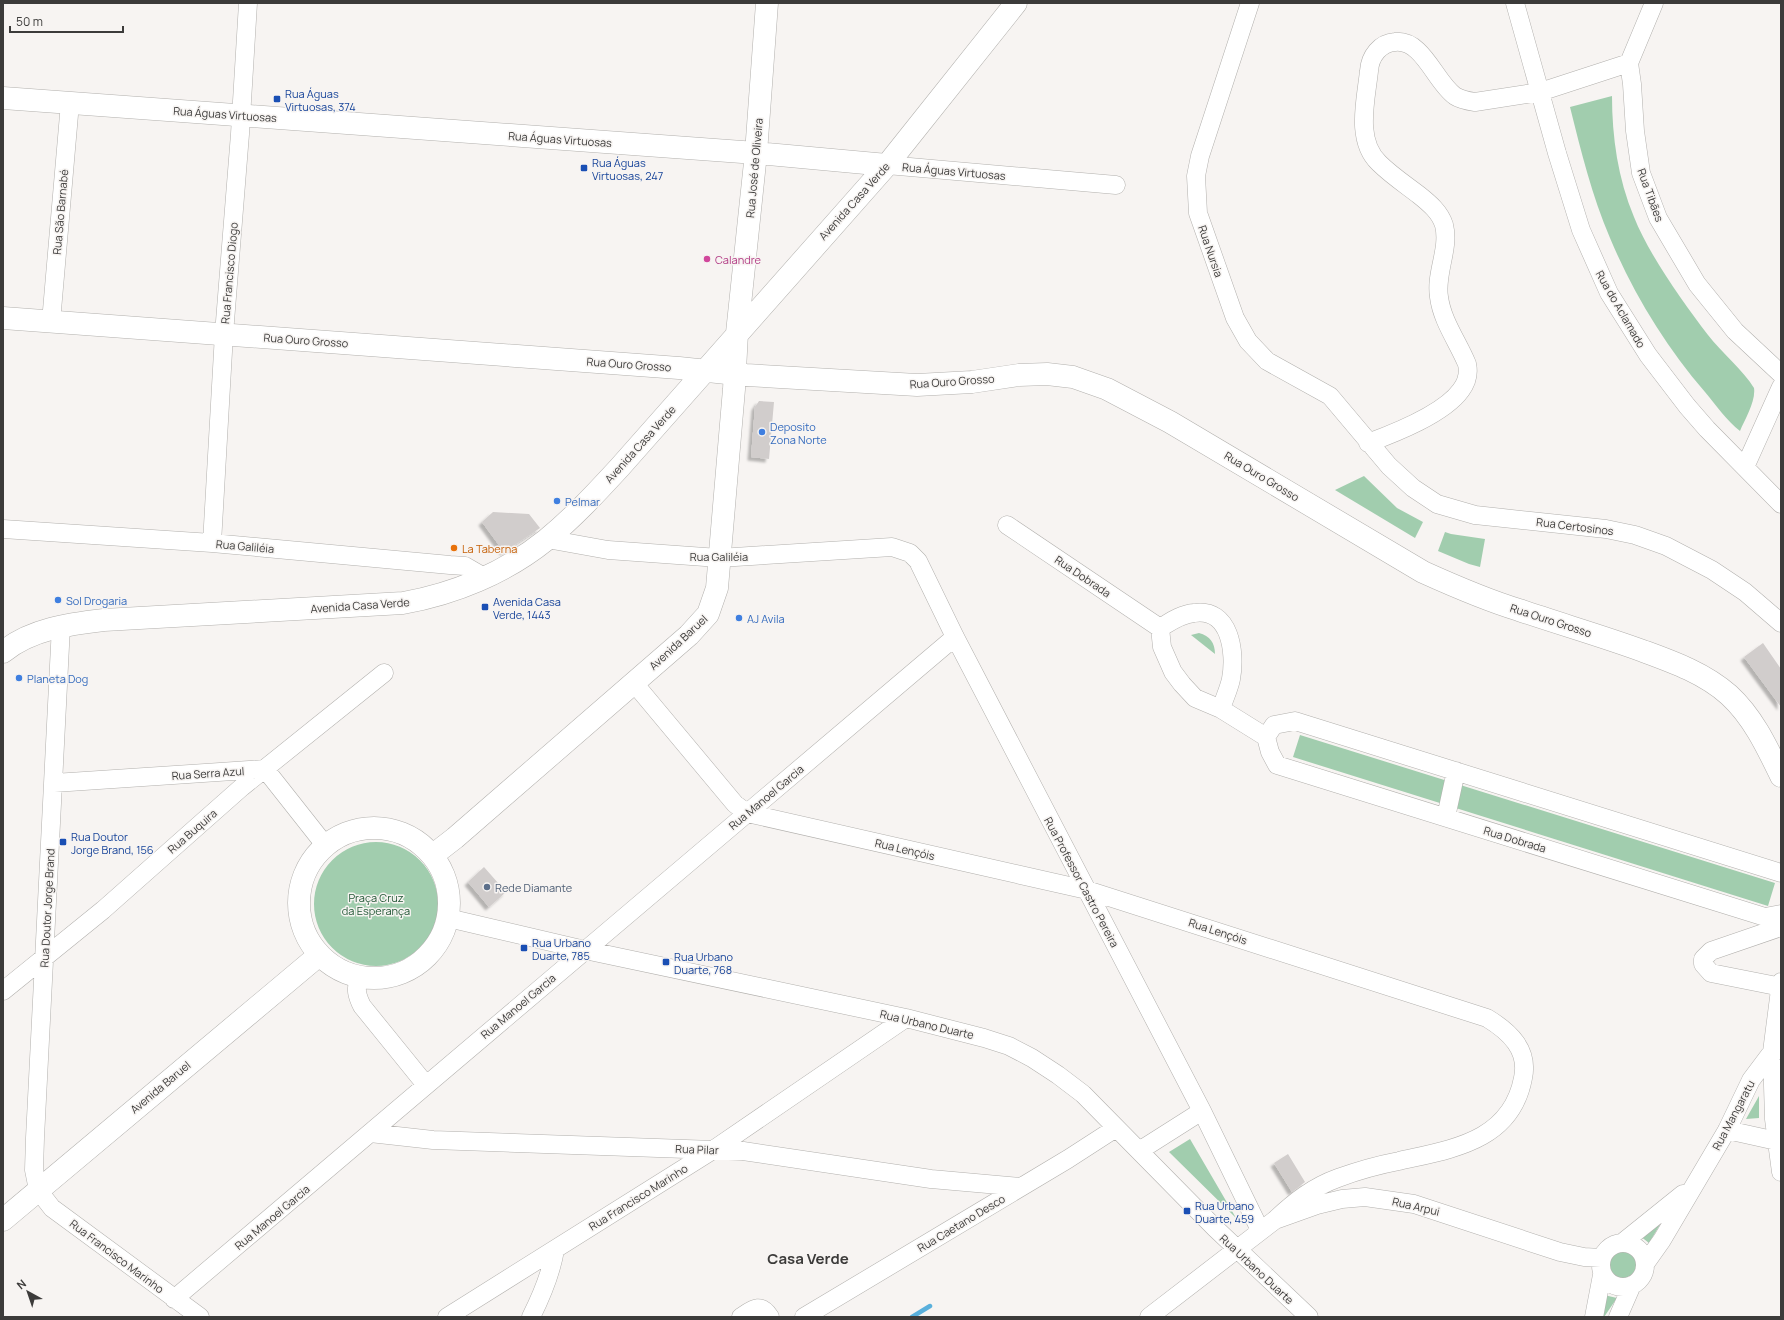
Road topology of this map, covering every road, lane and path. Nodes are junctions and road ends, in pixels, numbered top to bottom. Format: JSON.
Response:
{"nodes":[{"id":1,"x":248,"y":3,"type":"edge"},
{"id":2,"x":767,"y":3,"type":"edge"},
{"id":3,"x":1016,"y":3,"type":"edge"},
{"id":4,"x":1250,"y":3,"type":"edge"},
{"id":5,"x":1515,"y":3,"type":"edge"},
{"id":6,"x":1654,"y":3,"type":"edge"},
{"id":7,"x":1629,"y":63,"type":"junction"},
{"id":8,"x":1540,"y":92,"type":"junction"},
{"id":9,"x":3,"y":98,"type":"edge"},
{"id":10,"x":70,"y":103,"type":"junction"},
{"id":11,"x":242,"y":115,"type":"junction"},
{"id":12,"x":756,"y":153,"type":"junction"},
{"id":13,"x":887,"y":165,"type":"junction"},
{"id":14,"x":1116,"y":185,"type":"dead end"},
{"id":15,"x":3,"y":318,"type":"edge"},
{"id":16,"x":51,"y":322,"type":"junction"},
{"id":17,"x":737,"y":333,"type":"junction"},
{"id":18,"x":224,"y":334,"type":"junction"},
{"id":19,"x":705,"y":370,"type":"junction"},
{"id":20,"x":735,"y":374,"type":"junction"},
{"id":21,"x":1781,"y":374,"type":"edge"},
{"id":22,"x":1781,"y":387,"type":"edge"},
{"id":23,"x":1368,"y":443,"type":"junction"},
{"id":24,"x":1745,"y":467,"type":"junction"},
{"id":25,"x":1781,"y":504,"type":"edge"},
{"id":26,"x":1006,"y":525,"type":"dead end"},
{"id":27,"x":3,"y":529,"type":"edge"},
{"id":28,"x":547,"y":539,"type":"junction"},
{"id":29,"x":212,"y":543,"type":"junction"},
{"id":30,"x":892,"y":547,"type":"joint"},
{"id":31,"x":719,"y":558,"type":"junction"},
{"id":32,"x":484,"y":577,"type":"junction"},
{"id":33,"x":1781,"y":623,"type":"edge"},
{"id":34,"x":61,"y":626,"type":"junction"},
{"id":35,"x":1160,"y":628,"type":"junction"},
{"id":36,"x":955,"y":637,"type":"junction"},
{"id":37,"x":3,"y":652,"type":"edge"},
{"id":38,"x":384,"y":673,"type":"dead end"},
{"id":39,"x":634,"y":683,"type":"junction"},
{"id":40,"x":1221,"y":709,"type":"junction"},
{"id":41,"x":1266,"y":737,"type":"junction"},
{"id":42,"x":265,"y":769,"type":"junction"},
{"id":43,"x":1456,"y":771,"type":"junction"},
{"id":44,"x":1781,"y":776,"type":"edge"},
{"id":45,"x":54,"y":783,"type":"junction"},
{"id":46,"x":747,"y":813,"type":"junction"},
{"id":47,"x":1446,"y":817,"type":"junction"},
{"id":48,"x":325,"y":845,"type":"junction"},
{"id":49,"x":433,"y":856,"type":"junction"},
{"id":50,"x":1781,"y":873,"type":"edge"},
{"id":51,"x":1087,"y":890,"type":"junction"},
{"id":52,"x":1781,"y":914,"type":"edge"},
{"id":53,"x":448,"y":918,"type":"junction"},
{"id":54,"x":1781,"y":927,"type":"edge"},
{"id":55,"x":585,"y":950,"type":"junction"},
{"id":56,"x":318,"y":956,"type":"junction"},
{"id":57,"x":43,"y":958,"type":"junction"},
{"id":58,"x":359,"y":978,"type":"junction"},
{"id":59,"x":1781,"y":985,"type":"edge"},
{"id":60,"x":3,"y":991,"type":"edge"},
{"id":61,"x":906,"y":1018,"type":"junction"},
{"id":62,"x":1777,"y":1051,"type":"edge"},
{"id":63,"x":426,"y":1085,"type":"junction"},
{"id":64,"x":1202,"y":1111,"type":"junction"},
{"id":65,"x":1116,"y":1128,"type":"junction"},
{"id":66,"x":1727,"y":1130,"type":"junction"},
{"id":67,"x":370,"y":1133,"type":"junction"},
{"id":68,"x":1779,"y":1142,"type":"edge"},
{"id":69,"x":713,"y":1150,"type":"junction"},
{"id":70,"x":1140,"y":1151,"type":"junction"},
{"id":71,"x":1781,"y":1172,"type":"edge"},
{"id":72,"x":1021,"y":1187,"type":"junction"},
{"id":73,"x":1692,"y":1187,"type":"junction"},
{"id":74,"x":38,"y":1190,"type":"junction"},
{"id":75,"x":3,"y":1220,"type":"edge"},
{"id":76,"x":1275,"y":1220,"type":"junction"},
{"id":77,"x":1260,"y":1230,"type":"junction"},
{"id":78,"x":1622,"y":1243,"type":"junction"},
{"id":79,"x":1237,"y":1248,"type":"junction"},
{"id":80,"x":555,"y":1250,"type":"junction"},
{"id":81,"x":1645,"y":1264,"type":"junction"},
{"id":82,"x":1602,"y":1267,"type":"junction"},
{"id":83,"x":1632,"y":1285,"type":"junction"},
{"id":84,"x":174,"y":1299,"type":"junction"},
{"id":85,"x":200,"y":1317,"type":"edge"},
{"id":86,"x":447,"y":1317,"type":"edge"},
{"id":87,"x":532,"y":1317,"type":"edge"},
{"id":88,"x":741,"y":1317,"type":"edge"},
{"id":89,"x":770,"y":1317,"type":"edge"},
{"id":90,"x":804,"y":1317,"type":"edge"},
{"id":91,"x":1148,"y":1317,"type":"edge"},
{"id":92,"x":1309,"y":1317,"type":"edge"},
{"id":93,"x":1594,"y":1317,"type":"edge"},
{"id":94,"x":1618,"y":1317,"type":"edge"}],
"edges":[{"from":1,"to":11,"type":"street","name":"Rua Francisco Diogo"},
{"from":2,"to":12,"type":"street","name":"Rua José de Oliveira"},
{"from":3,"to":13,"type":"street","name":"Avenida Casa Verde"},
{"from":4,"to":23,"type":"street","name":"Rua Nursia"},
{"from":5,"to":8,"type":"street","name":"Rua do Aclamado"},
{"from":6,"to":7,"type":"street"},
{"from":7,"to":8,"type":"street"},
{"from":7,"to":21,"type":"street","name":"Rua Tibães"},
{"from":8,"to":23,"type":"street"},
{"from":8,"to":24,"type":"street","name":"Rua do Aclamado"},
{"from":9,"to":10,"type":"street","name":"Rua Águas Virtuosas"},
{"from":10,"to":11,"type":"street","name":"Rua Águas Virtuosas"},
{"from":10,"to":16,"type":"street","name":"Rua São Barnabé"},
{"from":11,"to":12,"type":"street","name":"Rua Águas Virtuosas"},
{"from":11,"to":18,"type":"street","name":"Rua Francisco Diogo"},
{"from":12,"to":13,"type":"street","name":"Rua Águas Virtuosas"},
{"from":12,"to":17,"type":"street","name":"Rua José de Oliveira"},
{"from":13,"to":14,"type":"street","name":"Rua Águas Virtuosas"},
{"from":13,"to":17,"type":"street","name":"Avenida Casa Verde"},
{"from":15,"to":16,"type":"street","name":"Rua Ouro Grosso"},
{"from":16,"to":18,"type":"street","name":"Rua Ouro Grosso"},
{"from":17,"to":19,"type":"street","name":"Avenida Casa Verde"},
{"from":17,"to":20,"type":"street","name":"Avenida Baruel"},
{"from":18,"to":19,"type":"street","name":"Rua Ouro Grosso"},
{"from":18,"to":29,"type":"street","name":"Rua Francisco Diogo"},
{"from":19,"to":20,"type":"street","name":"Rua Ouro Grosso"},
{"from":19,"to":28,"type":"street","name":"Avenida Casa Verde"},
{"from":20,"to":31,"type":"street","name":"Avenida Baruel"},
{"from":20,"to":44,"type":"street","name":"Rua Ouro Grosso"},
{"from":22,"to":24,"type":"street"},
{"from":23,"to":33,"type":"street","name":"Rua Certosinos"},
{"from":24,"to":25,"type":"street","name":"Rua do Aclamado"},
{"from":26,"to":35,"type":"street","name":"Rua Dobrada"},
{"from":27,"to":29,"type":"street","name":"Rua Galiléia"},
{"from":28,"to":31,"type":"street","name":"Rua Galiléia"},
{"from":28,"to":32,"type":"street","name":"Avenida Casa Verde"},
{"from":29,"to":32,"type":"street","name":"Rua Galiléia"},
{"from":30,"to":31,"type":"street","name":"Rua Galiléia"},
{"from":30,"to":36,"type":"street","name":"Rua Professor Castro Pereira"},
{"from":31,"to":39,"type":"street","name":"Avenida Baruel"},
{"from":32,"to":34,"type":"street","name":"Avenida Casa Verde"},
{"from":34,"to":37,"type":"street","name":"Avenida Casa Verde"},
{"from":34,"to":45,"type":"street","name":"Rua Doutor Jorge Brand"},
{"from":35,"to":40,"type":"street"},
{"from":35,"to":40,"type":"street"},
{"from":36,"to":46,"type":"street","name":"Rua Manoel Garcia"},
{"from":36,"to":51,"type":"street","name":"Rua Professor Castro Pereira"},
{"from":38,"to":42,"type":"street","name":"Rua Buquira"},
{"from":39,"to":46,"type":"street","name":"Rua Lençóis"},
{"from":39,"to":49,"type":"street","name":"Avenida Baruel"},
{"from":40,"to":41,"type":"street"},
{"from":41,"to":43,"type":"street"},
{"from":41,"to":47,"type":"street","name":"Rua Dobrada"},
{"from":42,"to":45,"type":"street","name":"Rua Serra Azul"},
{"from":42,"to":48,"type":"street"},
{"from":42,"to":57,"type":"street","name":"Rua Buquira"},
{"from":43,"to":47,"type":"street"},
{"from":43,"to":50,"type":"street"},
{"from":45,"to":57,"type":"street","name":"Rua Doutor Jorge Brand"},
{"from":46,"to":51,"type":"street","name":"Rua Lençóis"},
{"from":46,"to":55,"type":"street","name":"Rua Manoel Garcia"},
{"from":47,"to":52,"type":"street","name":"Rua Dobrada"},
{"from":48,"to":49,"type":"street"},
{"from":48,"to":56,"type":"street"},
{"from":49,"to":53,"type":"street"},
{"from":51,"to":64,"type":"street","name":"Rua Professor Castro Pereira"},
{"from":51,"to":76,"type":"street","name":"Rua Lençóis"},
{"from":53,"to":55,"type":"street","name":"Rua Urbano Duarte"},
{"from":53,"to":58,"type":"street"},
{"from":54,"to":59,"type":"street"},
{"from":55,"to":61,"type":"street","name":"Rua Urbano Duarte"},
{"from":55,"to":63,"type":"street","name":"Rua Manoel Garcia"},
{"from":56,"to":58,"type":"street"},
{"from":56,"to":74,"type":"street","name":"Avenida Baruel"},
{"from":57,"to":60,"type":"street","name":"Rua Buquira"},
{"from":57,"to":74,"type":"street","name":"Rua Doutor Jorge Brand"},
{"from":58,"to":63,"type":"street"},
{"from":59,"to":62,"type":"street"},
{"from":61,"to":65,"type":"street","name":"Rua Urbano Duarte"},
{"from":61,"to":69,"type":"street","name":"Rua Francisco Marinho"},
{"from":62,"to":66,"type":"street","name":"Rua Mangaratu"},
{"from":62,"to":68,"type":"street"},
{"from":63,"to":67,"type":"street","name":"Rua Manoel Garcia"},
{"from":64,"to":70,"type":"street"},
{"from":64,"to":77,"type":"street","name":"Rua Professor Castro Pereira"},
{"from":65,"to":70,"type":"street","name":"Rua Urbano Duarte"},
{"from":65,"to":72,"type":"street","name":"Rua Caetano Desco"},
{"from":66,"to":68,"type":"street"},
{"from":66,"to":73,"type":"street","name":"Rua Mangaratu"},
{"from":67,"to":69,"type":"street","name":"Rua Pilar"},
{"from":67,"to":84,"type":"street","name":"Rua Manoel Garcia"},
{"from":68,"to":71,"type":"street"},
{"from":69,"to":72,"type":"street","name":"Rua Pilar"},
{"from":69,"to":80,"type":"street","name":"Rua Francisco Marinho"},
{"from":70,"to":79,"type":"street","name":"Rua Urbano Duarte"},
{"from":72,"to":90,"type":"street","name":"Rua Caetano Desco"},
{"from":73,"to":78,"type":"street","name":"Rua Mangaratu"},
{"from":73,"to":81,"type":"street","name":"Rua Mangaratu"},
{"from":74,"to":75,"type":"street","name":"Avenida Baruel"},
{"from":74,"to":84,"type":"street","name":"Rua Francisco Marinho"},
{"from":76,"to":77,"type":"street","name":"Rua Arpui"},
{"from":76,"to":82,"type":"street","name":"Rua Arpui"},
{"from":77,"to":79,"type":"street","name":"Rua Arpui"},
{"from":78,"to":81,"type":"street"},
{"from":78,"to":82,"type":"street"},
{"from":79,"to":91,"type":"street","name":"Rua Arpui"},
{"from":79,"to":92,"type":"street","name":"Rua Urbano Duarte"},
{"from":80,"to":86,"type":"street","name":"Rua Francisco Marinho"},
{"from":80,"to":87,"type":"street"},
{"from":81,"to":83,"type":"street"},
{"from":82,"to":83,"type":"street"},
{"from":82,"to":93,"type":"street"},
{"from":83,"to":94,"type":"street"},
{"from":84,"to":85,"type":"street","name":"Rua Francisco Marinho"},
{"from":88,"to":89,"type":"street"}]}
